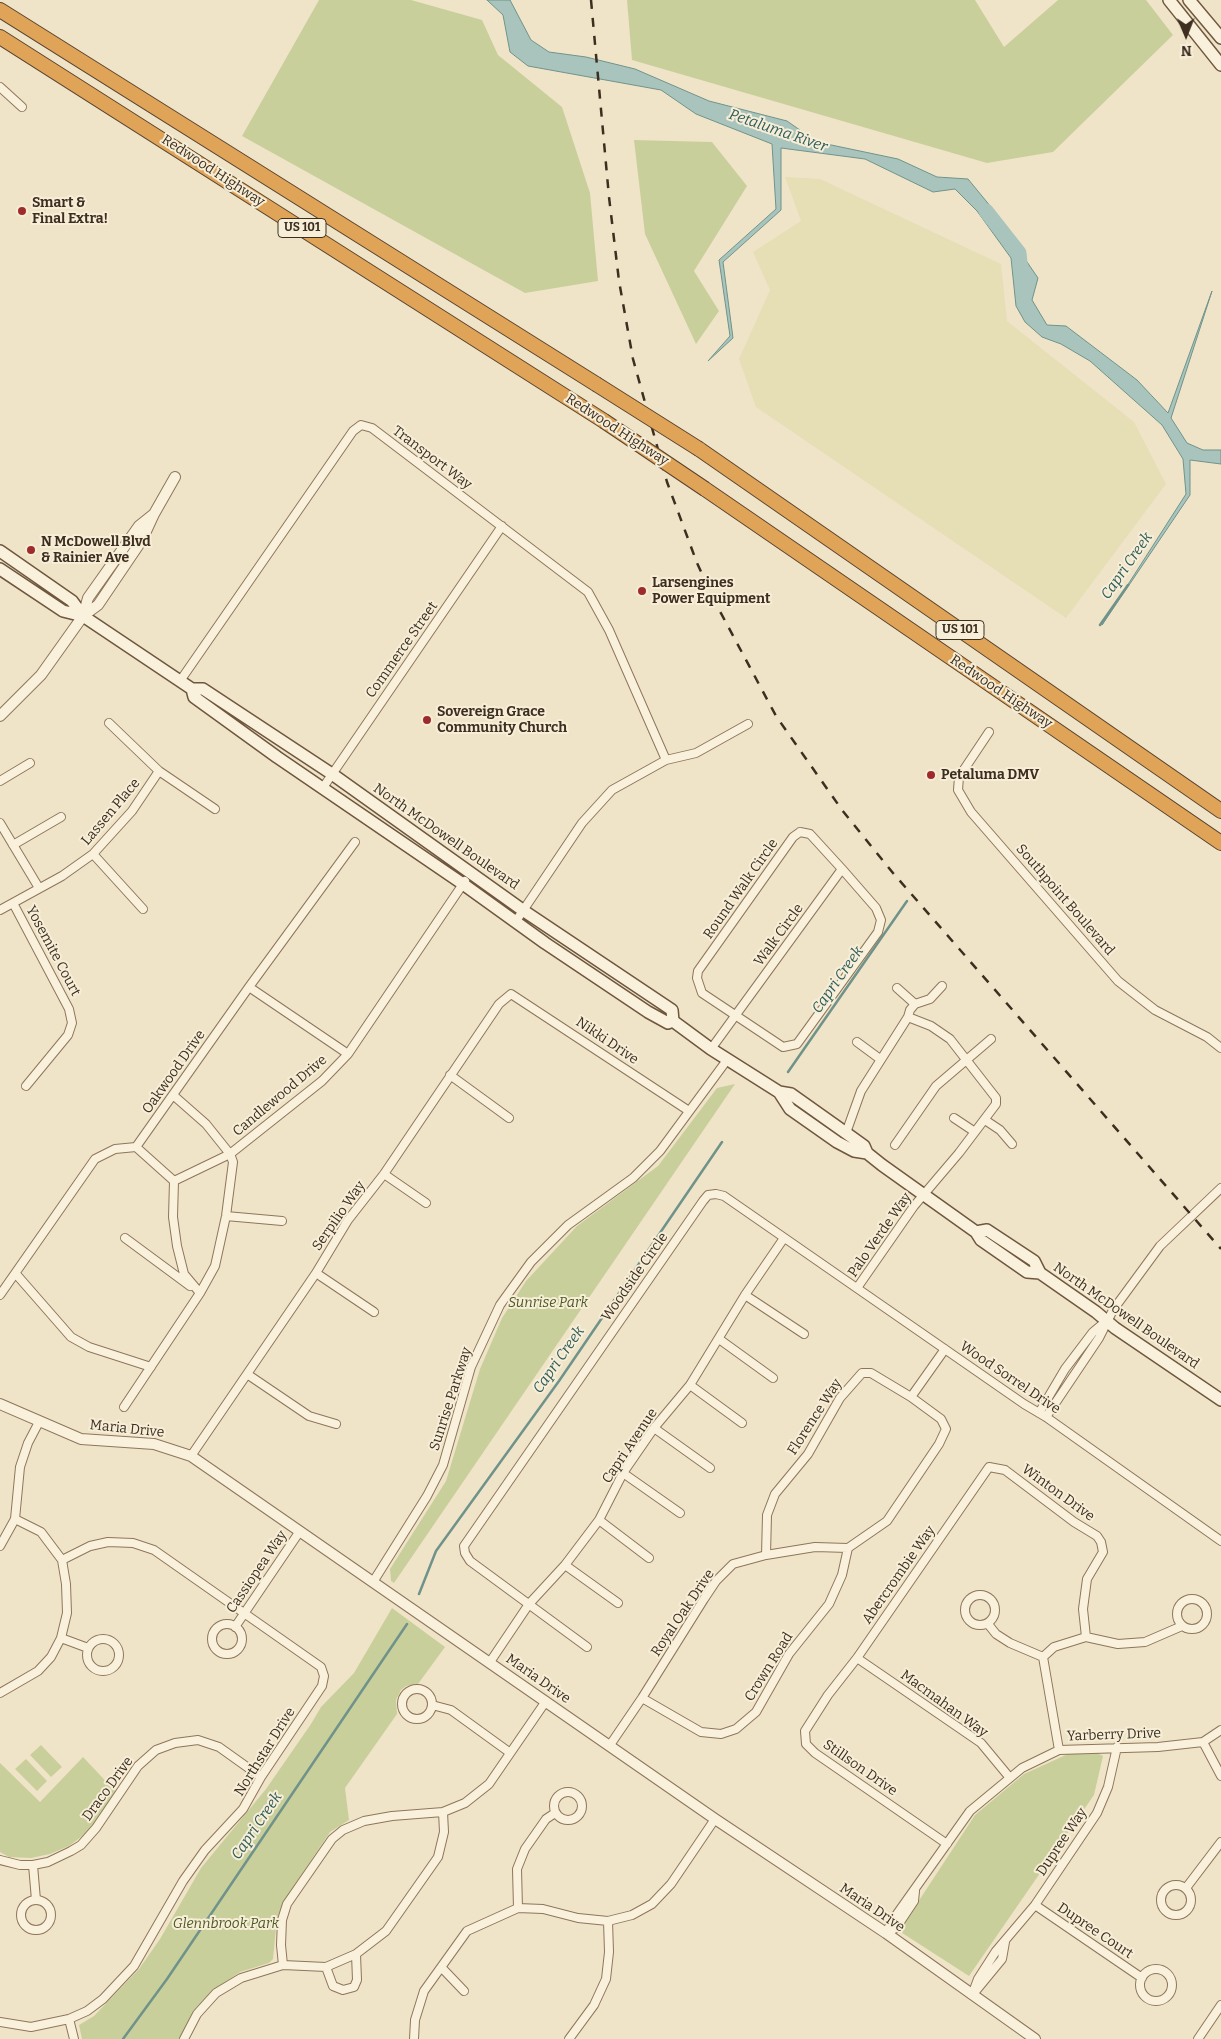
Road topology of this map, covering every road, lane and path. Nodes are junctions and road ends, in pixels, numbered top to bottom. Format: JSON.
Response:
{"nodes":[{"id":1,"x":1169,"y":0,"type":"edge"},
{"id":2,"x":1189,"y":0,"type":"edge"},
{"id":3,"x":0,"y":10,"type":"edge"},
{"id":4,"x":0,"y":37,"type":"edge"},
{"id":5,"x":1221,"y":38,"type":"edge"},
{"id":6,"x":1221,"y":65,"type":"edge"},
{"id":7,"x":0,"y":87,"type":"edge"},
{"id":8,"x":22,"y":106,"type":"dead end"},
{"id":9,"x":175,"y":478,"type":"dead end"},
{"id":10,"x":502,"y":526,"type":"junction"},
{"id":11,"x":0,"y":551,"type":"edge"},
{"id":12,"x":0,"y":569,"type":"edge"},
{"id":13,"x":83,"y":616,"type":"junction"},
{"id":14,"x":180,"y":681,"type":"junction"},
{"id":15,"x":192,"y":689,"type":"junction"},
{"id":16,"x":0,"y":716,"type":"edge"},
{"id":17,"x":109,"y":723,"type":"dead end"},
{"id":18,"x":748,"y":724,"type":"dead end"},
{"id":19,"x":988,"y":732,"type":"dead end"},
{"id":20,"x":666,"y":760,"type":"junction"},
{"id":21,"x":30,"y":763,"type":"dead end"},
{"id":22,"x":159,"y":771,"type":"junction"},
{"id":23,"x":332,"y":774,"type":"junction"},
{"id":24,"x":0,"y":781,"type":"edge"},
{"id":25,"x":322,"y":788,"type":"junction"},
{"id":26,"x":215,"y":809,"type":"dead end"},
{"id":27,"x":1221,"y":811,"type":"edge"},
{"id":28,"x":60,"y":817,"type":"dead end"},
{"id":29,"x":0,"y":823,"type":"edge"},
{"id":30,"x":355,"y":842,"type":"dead end"},
{"id":31,"x":1221,"y":843,"type":"edge"},
{"id":32,"x":13,"y":845,"type":"junction"},
{"id":33,"x":93,"y":854,"type":"junction"},
{"id":34,"x":842,"y":869,"type":"junction"},
{"id":35,"x":471,"y":872,"type":"junction"},
{"id":36,"x":464,"y":884,"type":"junction"},
{"id":37,"x":39,"y":888,"type":"junction"},
{"id":38,"x":13,"y":902,"type":"junction"},
{"id":39,"x":143,"y":909,"type":"dead end"},
{"id":40,"x":0,"y":910,"type":"edge"},
{"id":41,"x":524,"y":911,"type":"junction"},
{"id":42,"x":516,"y":921,"type":"junction"},
{"id":43,"x":942,"y":986,"type":"dead end"},
{"id":44,"x":249,"y":987,"type":"junction"},
{"id":45,"x":897,"y":988,"type":"dead end"},
{"id":46,"x":511,"y":994,"type":"joint"},
{"id":47,"x":915,"y":1004,"type":"junction"},
{"id":48,"x":735,"y":1016,"type":"junction"},
{"id":49,"x":908,"y":1017,"type":"junction"},
{"id":50,"x":674,"y":1021,"type":"junction"},
{"id":51,"x":990,"y":1039,"type":"dead end"},
{"id":52,"x":856,"y":1042,"type":"dead end"},
{"id":53,"x":1221,"y":1048,"type":"edge"},
{"id":54,"x":711,"y":1049,"type":"junction"},
{"id":55,"x":348,"y":1054,"type":"junction"},
{"id":56,"x":880,"y":1059,"type":"junction"},
{"id":57,"x":727,"y":1060,"type":"junction"},
{"id":58,"x":966,"y":1061,"type":"junction"},
{"id":59,"x":450,"y":1075,"type":"junction"},
{"id":60,"x":26,"y":1086,"type":"dead end"},
{"id":61,"x":779,"y":1092,"type":"junction"},
{"id":62,"x":173,"y":1094,"type":"junction"},
{"id":63,"x":689,"y":1111,"type":"junction"},
{"id":64,"x":509,"y":1118,"type":"dead end"},
{"id":65,"x":954,"y":1118,"type":"dead end"},
{"id":66,"x":985,"y":1120,"type":"junction"},
{"id":67,"x":975,"y":1132,"type":"junction"},
{"id":68,"x":846,"y":1133,"type":"junction"},
{"id":69,"x":1012,"y":1144,"type":"dead end"},
{"id":70,"x":895,"y":1145,"type":"dead end"},
{"id":71,"x":136,"y":1147,"type":"junction"},
{"id":72,"x":867,"y":1153,"type":"junction"},
{"id":73,"x":230,"y":1154,"type":"junction"},
{"id":74,"x":384,"y":1174,"type":"junction"},
{"id":75,"x":174,"y":1181,"type":"junction"},
{"id":76,"x":1221,"y":1188,"type":"edge"},
{"id":77,"x":923,"y":1195,"type":"junction"},
{"id":78,"x":426,"y":1203,"type":"dead end"},
{"id":79,"x":226,"y":1216,"type":"junction"},
{"id":80,"x":282,"y":1221,"type":"dead end"},
{"id":81,"x":125,"y":1238,"type":"dead end"},
{"id":82,"x":784,"y":1238,"type":"junction"},
{"id":83,"x":316,"y":1273,"type":"junction"},
{"id":84,"x":16,"y":1274,"type":"junction"},
{"id":85,"x":857,"y":1288,"type":"junction"},
{"id":86,"x":200,"y":1293,"type":"junction"},
{"id":87,"x":0,"y":1295,"type":"edge"},
{"id":88,"x":745,"y":1295,"type":"junction"},
{"id":89,"x":374,"y":1312,"type":"dead end"},
{"id":90,"x":1107,"y":1320,"type":"junction"},
{"id":91,"x":804,"y":1334,"type":"dead end"},
{"id":92,"x":719,"y":1339,"type":"junction"},
{"id":93,"x":945,"y":1349,"type":"junction"},
{"id":94,"x":150,"y":1367,"type":"junction"},
{"id":95,"x":247,"y":1374,"type":"junction"},
{"id":96,"x":773,"y":1378,"type":"dead end"},
{"id":97,"x":690,"y":1384,"type":"junction"},
{"id":98,"x":911,"y":1397,"type":"junction"},
{"id":99,"x":1221,"y":1400,"type":"edge"},
{"id":100,"x":0,"y":1404,"type":"edge"},
{"id":101,"x":124,"y":1407,"type":"dead end"},
{"id":102,"x":1043,"y":1415,"type":"junction"},
{"id":103,"x":39,"y":1422,"type":"junction"},
{"id":104,"x":742,"y":1423,"type":"dead end"},
{"id":105,"x":336,"y":1424,"type":"dead end"},
{"id":106,"x":654,"y":1428,"type":"junction"},
{"id":107,"x":191,"y":1456,"type":"junction"},
{"id":108,"x":989,"y":1467,"type":"joint"},
{"id":109,"x":710,"y":1468,"type":"dead end"},
{"id":110,"x":623,"y":1473,"type":"junction"},
{"id":111,"x":680,"y":1513,"type":"dead end"},
{"id":112,"x":15,"y":1519,"type":"junction"},
{"id":113,"x":599,"y":1520,"type":"junction"},
{"id":114,"x":300,"y":1531,"type":"junction"},
{"id":115,"x":1221,"y":1541,"type":"edge"},
{"id":116,"x":0,"y":1546,"type":"edge"},
{"id":117,"x":848,"y":1548,"type":"junction"},
{"id":118,"x":766,"y":1555,"type":"junction"},
{"id":119,"x":649,"y":1558,"type":"dead end"},
{"id":120,"x":62,"y":1560,"type":"junction"},
{"id":121,"x":565,"y":1565,"type":"junction"},
{"id":122,"x":373,"y":1582,"type":"junction"},
{"id":123,"x":618,"y":1603,"type":"dead end"},
{"id":124,"x":529,"y":1604,"type":"junction"},
{"id":125,"x":244,"y":1614,"type":"junction"},
{"id":126,"x":988,"y":1624,"type":"junction"},
{"id":127,"x":1182,"y":1626,"type":"junction"},
{"id":128,"x":235,"y":1627,"type":"dead end"},
{"id":129,"x":1086,"y":1637,"type":"junction"},
{"id":130,"x":61,"y":1638,"type":"junction"},
{"id":131,"x":587,"y":1647,"type":"dead end"},
{"id":132,"x":88,"y":1648,"type":"junction"},
{"id":133,"x":857,"y":1658,"type":"junction"},
{"id":134,"x":1043,"y":1658,"type":"junction"},
{"id":135,"x":490,"y":1662,"type":"junction"},
{"id":136,"x":0,"y":1692,"type":"edge"},
{"id":137,"x":828,"y":1695,"type":"joint"},
{"id":138,"x":642,"y":1698,"type":"junction"},
{"id":139,"x":546,"y":1701,"type":"junction"},
{"id":140,"x":432,"y":1705,"type":"junction"},
{"id":141,"x":1221,"y":1730,"type":"edge"},
{"id":142,"x":1203,"y":1742,"type":"junction"},
{"id":143,"x":610,"y":1745,"type":"junction"},
{"id":144,"x":1117,"y":1748,"type":"junction"},
{"id":145,"x":1059,"y":1750,"type":"junction"},
{"id":146,"x":509,"y":1752,"type":"junction"},
{"id":147,"x":1221,"y":1776,"type":"edge"},
{"id":148,"x":261,"y":1778,"type":"junction"},
{"id":149,"x":1010,"y":1778,"type":"junction"},
{"id":150,"x":443,"y":1812,"type":"junction"},
{"id":151,"x":556,"y":1813,"type":"dead end"},
{"id":152,"x":715,"y":1819,"type":"junction"},
{"id":153,"x":1221,"y":1842,"type":"edge"},
{"id":154,"x":947,"y":1844,"type":"junction"},
{"id":155,"x":0,"y":1860,"type":"edge"},
{"id":156,"x":33,"y":1865,"type":"junction"},
{"id":157,"x":1186,"y":1888,"type":"junction"},
{"id":158,"x":36,"y":1900,"type":"junction"},
{"id":159,"x":1035,"y":1905,"type":"junction"},
{"id":160,"x":518,"y":1908,"type":"junction"},
{"id":161,"x":608,"y":1921,"type":"junction"},
{"id":162,"x":886,"y":1934,"type":"junction"},
{"id":163,"x":356,"y":1954,"type":"junction"},
{"id":164,"x":283,"y":1965,"type":"junction"},
{"id":165,"x":326,"y":1967,"type":"junction"},
{"id":166,"x":442,"y":1968,"type":"junction"},
{"id":167,"x":1142,"y":1978,"type":"junction"},
{"id":168,"x":464,"y":1991,"type":"dead end"},
{"id":169,"x":972,"y":1995,"type":"junction"},
{"id":170,"x":1221,"y":2005,"type":"edge"},
{"id":171,"x":69,"y":2019,"type":"junction"},
{"id":172,"x":0,"y":2022,"type":"edge"},
{"id":173,"x":74,"y":2039,"type":"edge"},
{"id":174,"x":184,"y":2039,"type":"edge"},
{"id":175,"x":414,"y":2039,"type":"edge"},
{"id":176,"x":569,"y":2039,"type":"edge"},
{"id":177,"x":1035,"y":2039,"type":"edge"},
{"id":178,"x":1198,"y":2039,"type":"edge"}],
"edges":[{"from":1,"to":6,"type":"main road"},
{"from":2,"to":5,"type":"main road"},
{"from":3,"to":27,"type":"highway","name":"Redwood Highway","number":"US 101","bridge":true},
{"from":4,"to":31,"type":"highway","name":"Redwood Highway","number":"US 101","bridge":true},
{"from":7,"to":8,"type":"street"},
{"from":9,"to":13,"type":"street"},
{"from":10,"to":14,"type":"street","name":"Transport Way"},
{"from":10,"to":20,"type":"street","name":"Transport Way"},
{"from":10,"to":23,"type":"street","name":"Commerce Street"},
{"from":11,"to":13,"type":"main road","name":"North McDowell Boulevard"},
{"from":12,"to":13,"type":"main road","name":"North McDowell Boulevard"},
{"from":13,"to":14,"type":"main road","name":"North McDowell Boulevard"},
{"from":13,"to":16,"type":"street"},
{"from":14,"to":15,"type":"main road","name":"North McDowell Boulevard"},
{"from":15,"to":23,"type":"main road","name":"North McDowell Boulevard"},
{"from":15,"to":25,"type":"main road","name":"North McDowell Boulevard"},
{"from":17,"to":22,"type":"street"},
{"from":18,"to":20,"type":"street"},
{"from":19,"to":53,"type":"street","name":"Southpoint Boulevard"},
{"from":20,"to":41,"type":"street"},
{"from":21,"to":24,"type":"street"},
{"from":22,"to":26,"type":"street"},
{"from":22,"to":33,"type":"street","name":"Lassen Place"},
{"from":23,"to":25,"type":"street","name":"Commerce Street"},
{"from":23,"to":35,"type":"main road","name":"North McDowell Boulevard"},
{"from":25,"to":36,"type":"main road","name":"North McDowell Boulevard"},
{"from":28,"to":32,"type":"street"},
{"from":29,"to":32,"type":"street"},
{"from":30,"to":44,"type":"street","name":"Oakwood Drive"},
{"from":32,"to":37,"type":"street"},
{"from":33,"to":37,"type":"street","name":"Lassen Place"},
{"from":33,"to":39,"type":"street"},
{"from":34,"to":48,"type":"street","name":"Walk Circle"},
{"from":34,"to":48,"type":"street","name":"Round Walk Circle"},
{"from":34,"to":48,"type":"street","name":"Round Walk Circle"},
{"from":35,"to":36,"type":"street","name":"Candlewood Drive"},
{"from":35,"to":41,"type":"main road","name":"North McDowell Boulevard"},
{"from":36,"to":42,"type":"main road","name":"North McDowell Boulevard"},
{"from":36,"to":55,"type":"street","name":"Candlewood Drive"},
{"from":37,"to":38,"type":"street","name":"Lassen Place"},
{"from":38,"to":40,"type":"street","name":"Lassen Place"},
{"from":38,"to":60,"type":"street","name":"Yosemite Court"},
{"from":41,"to":42,"type":"street"},
{"from":41,"to":50,"type":"main road","name":"North McDowell Boulevard"},
{"from":42,"to":50,"type":"main road","name":"North McDowell Boulevard"},
{"from":43,"to":47,"type":"street"},
{"from":44,"to":55,"type":"street"},
{"from":44,"to":62,"type":"street","name":"Oakwood Drive"},
{"from":45,"to":47,"type":"street"},
{"from":46,"to":59,"type":"street","name":"Serpilio Way"},
{"from":46,"to":63,"type":"street","name":"Nikki Drive"},
{"from":47,"to":49,"type":"street"},
{"from":48,"to":54,"type":"street"},
{"from":49,"to":56,"type":"street"},
{"from":49,"to":58,"type":"street"},
{"from":50,"to":54,"type":"main road","name":"North McDowell Boulevard"},
{"from":51,"to":58,"type":"street"},
{"from":52,"to":56,"type":"street"},
{"from":54,"to":57,"type":"main road","name":"North McDowell Boulevard"},
{"from":55,"to":73,"type":"street","name":"Candlewood Drive"},
{"from":56,"to":68,"type":"street"},
{"from":57,"to":61,"type":"main road","name":"North McDowell Boulevard"},
{"from":57,"to":63,"type":"street","name":"Sunrise Parkway"},
{"from":58,"to":66,"type":"street"},
{"from":58,"to":70,"type":"street"},
{"from":59,"to":64,"type":"street"},
{"from":59,"to":74,"type":"street","name":"Serpilio Way"},
{"from":61,"to":68,"type":"main road","name":"North McDowell Boulevard"},
{"from":61,"to":72,"type":"main road","name":"North McDowell Boulevard"},
{"from":62,"to":71,"type":"street","name":"Oakwood Drive"},
{"from":62,"to":73,"type":"street"},
{"from":63,"to":122,"type":"street","name":"Sunrise Parkway"},
{"from":65,"to":67,"type":"street"},
{"from":66,"to":67,"type":"street"},
{"from":66,"to":69,"type":"street"},
{"from":67,"to":77,"type":"street"},
{"from":68,"to":72,"type":"main road","name":"North McDowell Boulevard"},
{"from":71,"to":75,"type":"street"},
{"from":71,"to":84,"type":"street"},
{"from":72,"to":77,"type":"main road","name":"North McDowell Boulevard"},
{"from":73,"to":75,"type":"street"},
{"from":73,"to":79,"type":"street","name":"Candlewood Drive"},
{"from":74,"to":78,"type":"street"},
{"from":74,"to":83,"type":"street","name":"Serpilio Way"},
{"from":75,"to":86,"type":"street"},
{"from":76,"to":90,"type":"street"},
{"from":77,"to":85,"type":"street","name":"Palo Verde Way"},
{"from":77,"to":90,"type":"main road","name":"North McDowell Boulevard"},
{"from":79,"to":80,"type":"street"},
{"from":79,"to":86,"type":"street","name":"Candlewood Drive"},
{"from":81,"to":86,"type":"street"},
{"from":82,"to":85,"type":"street","name":"Wood Sorrel Drive"},
{"from":82,"to":88,"type":"street","name":"Capri Avenue"},
{"from":82,"to":124,"type":"street","name":"Woodside Circle"},
{"from":83,"to":89,"type":"street"},
{"from":83,"to":95,"type":"street","name":"Serpilio Way"},
{"from":84,"to":87,"type":"street"},
{"from":84,"to":94,"type":"street"},
{"from":85,"to":93,"type":"street","name":"Wood Sorrel Drive"},
{"from":86,"to":94,"type":"street","name":"Candlewood Drive"},
{"from":88,"to":91,"type":"street"},
{"from":88,"to":92,"type":"street","name":"Capri Avenue"},
{"from":90,"to":99,"type":"main road","name":"North McDowell Boulevard"},
{"from":90,"to":102,"type":"street"},
{"from":92,"to":96,"type":"street"},
{"from":92,"to":97,"type":"street","name":"Capri Avenue"},
{"from":93,"to":98,"type":"street"},
{"from":93,"to":102,"type":"street","name":"Wood Sorrel Drive"},
{"from":94,"to":101,"type":"street","name":"Candlewood Drive"},
{"from":95,"to":105,"type":"street"},
{"from":95,"to":107,"type":"street","name":"Serpilio Way"},
{"from":97,"to":104,"type":"street"},
{"from":97,"to":106,"type":"street","name":"Capri Avenue"},
{"from":98,"to":117,"type":"street"},
{"from":98,"to":118,"type":"street","name":"Florence Way"},
{"from":100,"to":103,"type":"street","name":"Maria Drive"},
{"from":102,"to":115,"type":"street","name":"Wood Sorrel Drive"},
{"from":103,"to":107,"type":"street","name":"Maria Drive"},
{"from":103,"to":112,"type":"street"},
{"from":106,"to":109,"type":"street"},
{"from":106,"to":110,"type":"street","name":"Capri Avenue"},
{"from":107,"to":114,"type":"street","name":"Maria Drive"},
{"from":108,"to":129,"type":"street","name":"Winton Drive"},
{"from":108,"to":133,"type":"street","name":"Abercrombie Way"},
{"from":110,"to":111,"type":"street"},
{"from":110,"to":113,"type":"street","name":"Capri Avenue"},
{"from":112,"to":116,"type":"street"},
{"from":112,"to":120,"type":"street"},
{"from":113,"to":119,"type":"street"},
{"from":113,"to":121,"type":"street","name":"Capri Avenue"},
{"from":114,"to":122,"type":"street","name":"Maria Drive"},
{"from":114,"to":125,"type":"street","name":"Cassiopea Way"},
{"from":117,"to":118,"type":"street","name":"Royal Oak Drive"},
{"from":117,"to":138,"type":"street","name":"Crown Road"},
{"from":118,"to":138,"type":"street","name":"Royal Oak Drive"},
{"from":120,"to":125,"type":"street","name":"Northstar Drive"},
{"from":120,"to":130,"type":"street"},
{"from":121,"to":123,"type":"street"},
{"from":121,"to":124,"type":"street","name":"Capri Avenue"},
{"from":122,"to":135,"type":"street","name":"Maria Drive"},
{"from":124,"to":131,"type":"street"},
{"from":124,"to":135,"type":"street","name":"Capri Avenue"},
{"from":125,"to":128,"type":"street","name":"Cassiopea Way"},
{"from":125,"to":148,"type":"street","name":"Northstar Drive"},
{"from":126,"to":126,"type":"street"},
{"from":126,"to":134,"type":"street"},
{"from":127,"to":127,"type":"street"},
{"from":127,"to":129,"type":"street"},
{"from":129,"to":134,"type":"street"},
{"from":130,"to":132,"type":"street"},
{"from":130,"to":136,"type":"street"},
{"from":132,"to":132,"type":"street"},
{"from":133,"to":137,"type":"street","name":"Abercrombie Way"},
{"from":133,"to":149,"type":"street","name":"Macmahan Way"},
{"from":134,"to":145,"type":"street"},
{"from":135,"to":139,"type":"street","name":"Maria Drive"},
{"from":137,"to":154,"type":"street","name":"Stillson Drive"},
{"from":138,"to":143,"type":"street","name":"Royal Oak Drive"},
{"from":139,"to":143,"type":"street","name":"Maria Drive"},
{"from":139,"to":146,"type":"street"},
{"from":140,"to":140,"type":"street"},
{"from":140,"to":146,"type":"street"},
{"from":141,"to":142,"type":"street","name":"Yarberry Drive"},
{"from":142,"to":144,"type":"street","name":"Yarberry Drive"},
{"from":142,"to":147,"type":"street"},
{"from":143,"to":152,"type":"street","name":"Maria Drive"},
{"from":144,"to":145,"type":"street","name":"Yarberry Drive"},
{"from":144,"to":159,"type":"street","name":"Dupree Way"},
{"from":145,"to":149,"type":"street","name":"Yarberry Drive"},
{"from":146,"to":150,"type":"street"},
{"from":148,"to":156,"type":"street","name":"Draco Drive"},
{"from":148,"to":171,"type":"street","name":"Northstar Drive"},
{"from":149,"to":154,"type":"street","name":"Yarberry Drive"},
{"from":150,"to":163,"type":"street"},
{"from":150,"to":164,"type":"street"},
{"from":151,"to":160,"type":"street"},
{"from":152,"to":161,"type":"street"},
{"from":152,"to":162,"type":"street","name":"Maria Drive"},
{"from":153,"to":157,"type":"street"},
{"from":154,"to":162,"type":"street","name":"Yarberry Drive"},
{"from":155,"to":156,"type":"street","name":"Draco Drive"},
{"from":156,"to":158,"type":"street"},
{"from":157,"to":157,"type":"street"},
{"from":158,"to":158,"type":"street"},
{"from":159,"to":167,"type":"street","name":"Dupree Court"},
{"from":159,"to":169,"type":"street","name":"Dupree Way"},
{"from":160,"to":161,"type":"street"},
{"from":160,"to":166,"type":"street"},
{"from":161,"to":176,"type":"street"},
{"from":162,"to":169,"type":"street","name":"Maria Drive"},
{"from":163,"to":165,"type":"street"},
{"from":163,"to":165,"type":"street"},
{"from":164,"to":165,"type":"street"},
{"from":164,"to":174,"type":"street"},
{"from":166,"to":168,"type":"street"},
{"from":166,"to":175,"type":"street"},
{"from":167,"to":167,"type":"street"},
{"from":169,"to":177,"type":"street","name":"Maria Drive"},
{"from":170,"to":178,"type":"street"},
{"from":171,"to":172,"type":"street","name":"Northstar Drive"},
{"from":171,"to":173,"type":"street"}]}
